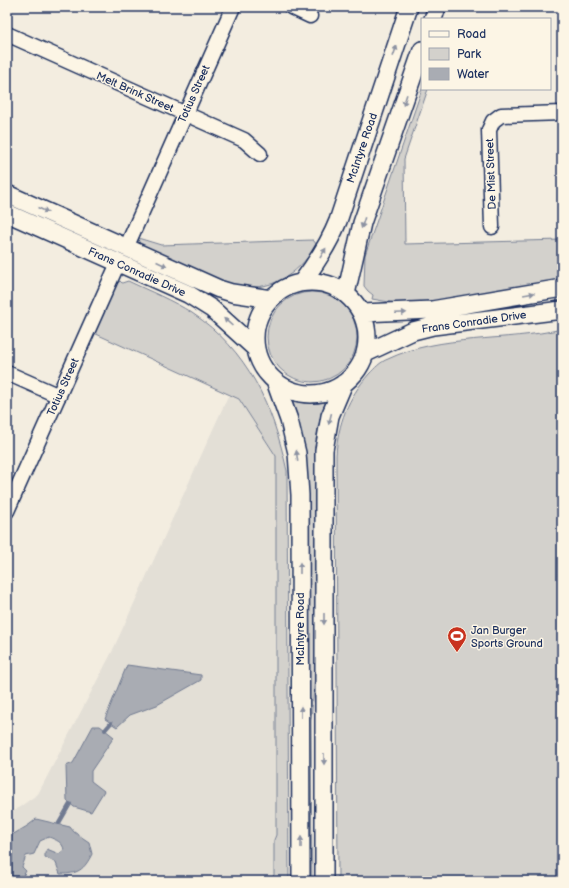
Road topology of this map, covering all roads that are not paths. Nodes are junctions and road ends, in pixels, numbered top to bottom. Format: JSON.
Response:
{"nodes":[{"id":1,"x":233,"y":7,"type":"edge"},
{"id":2,"x":291,"y":7,"type":"edge"},
{"id":3,"x":409,"y":7,"type":"edge"},
{"id":4,"x":437,"y":7,"type":"edge"},
{"id":5,"x":310,"y":16,"type":"dead end"},
{"id":6,"x":432,"y":18,"type":"edge"},
{"id":7,"x":7,"y":34,"type":"edge"},
{"id":8,"x":421,"y":53,"type":"edge"},
{"id":9,"x":562,"y":113,"type":"edge"},
{"id":10,"x":185,"y":114,"type":"junction"},
{"id":11,"x":260,"y":154,"type":"dead end"},
{"id":12,"x":7,"y":194,"type":"edge"},
{"id":13,"x":7,"y":212,"type":"edge"},
{"id":14,"x":492,"y":227,"type":"dead end"},
{"id":15,"x":126,"y":248,"type":"junction"},
{"id":16,"x":118,"y":263,"type":"junction"},
{"id":17,"x":302,"y":282,"type":"junction"},
{"id":18,"x":562,"y":288,"type":"edge"},
{"id":19,"x":346,"y":294,"type":"junction"},
{"id":20,"x":271,"y":299,"type":"junction"},
{"id":21,"x":562,"y":310,"type":"edge"},
{"id":22,"x":362,"y":313,"type":"junction"},
{"id":23,"x":256,"y":349,"type":"junction"},
{"id":24,"x":366,"y":353,"type":"junction"},
{"id":25,"x":7,"y":372,"type":"edge"},
{"id":26,"x":275,"y":381,"type":"junction"},
{"id":27,"x":344,"y":383,"type":"junction"},
{"id":28,"x":59,"y":396,"type":"junction"},
{"id":29,"x":7,"y":511,"type":"edge"},
{"id":30,"x":302,"y":881,"type":"edge"},
{"id":31,"x":324,"y":881,"type":"edge"}],
"edges":[{"from":1,"to":10,"type":"street","name":"Totius Street"},
{"from":2,"to":5,"type":"street"},
{"from":17,"to":3,"type":"main road","name":"McIntyre Road","one_way":true},
{"from":4,"to":6,"type":"main road"},
{"from":7,"to":10,"type":"street","name":"Melt Brink Street"},
{"from":8,"to":19,"type":"main road","one_way":true},
{"from":9,"to":14,"type":"street","name":"De Mist Street"},
{"from":10,"to":11,"type":"street","name":"Melt Brink Street"},
{"from":10,"to":15,"type":"street","name":"Totius Street"},
{"from":12,"to":15,"type":"main road","name":"Frans Conradie Drive","one_way":true},
{"from":13,"to":16,"type":"main road","name":"Frans Conradie Drive"},
{"from":15,"to":20,"type":"main road","name":"Frans Conradie Drive","one_way":true},
{"from":23,"to":16,"type":"main road","name":"Frans Conradie Drive","one_way":true},
{"from":16,"to":28,"type":"street","name":"Totius Street"},
{"from":17,"to":19,"type":"main road"},
{"from":17,"to":20,"type":"main road"},
{"from":22,"to":18,"type":"main road","name":"Frans Conradie Drive","one_way":true},
{"from":19,"to":22,"type":"main road"},
{"from":20,"to":23,"type":"main road"},
{"from":21,"to":24,"type":"main road","name":"Frans Conradie Drive"},
{"from":22,"to":24,"type":"main road"},
{"from":23,"to":26,"type":"main road"},
{"from":24,"to":27,"type":"main road"},
{"from":25,"to":28,"type":"street"},
{"from":26,"to":27,"type":"main road"},
{"from":30,"to":26,"type":"main road","name":"McIntyre Road","one_way":true},
{"from":27,"to":31,"type":"main road","one_way":true},
{"from":28,"to":29,"type":"street","name":"Totius Street"}]}
